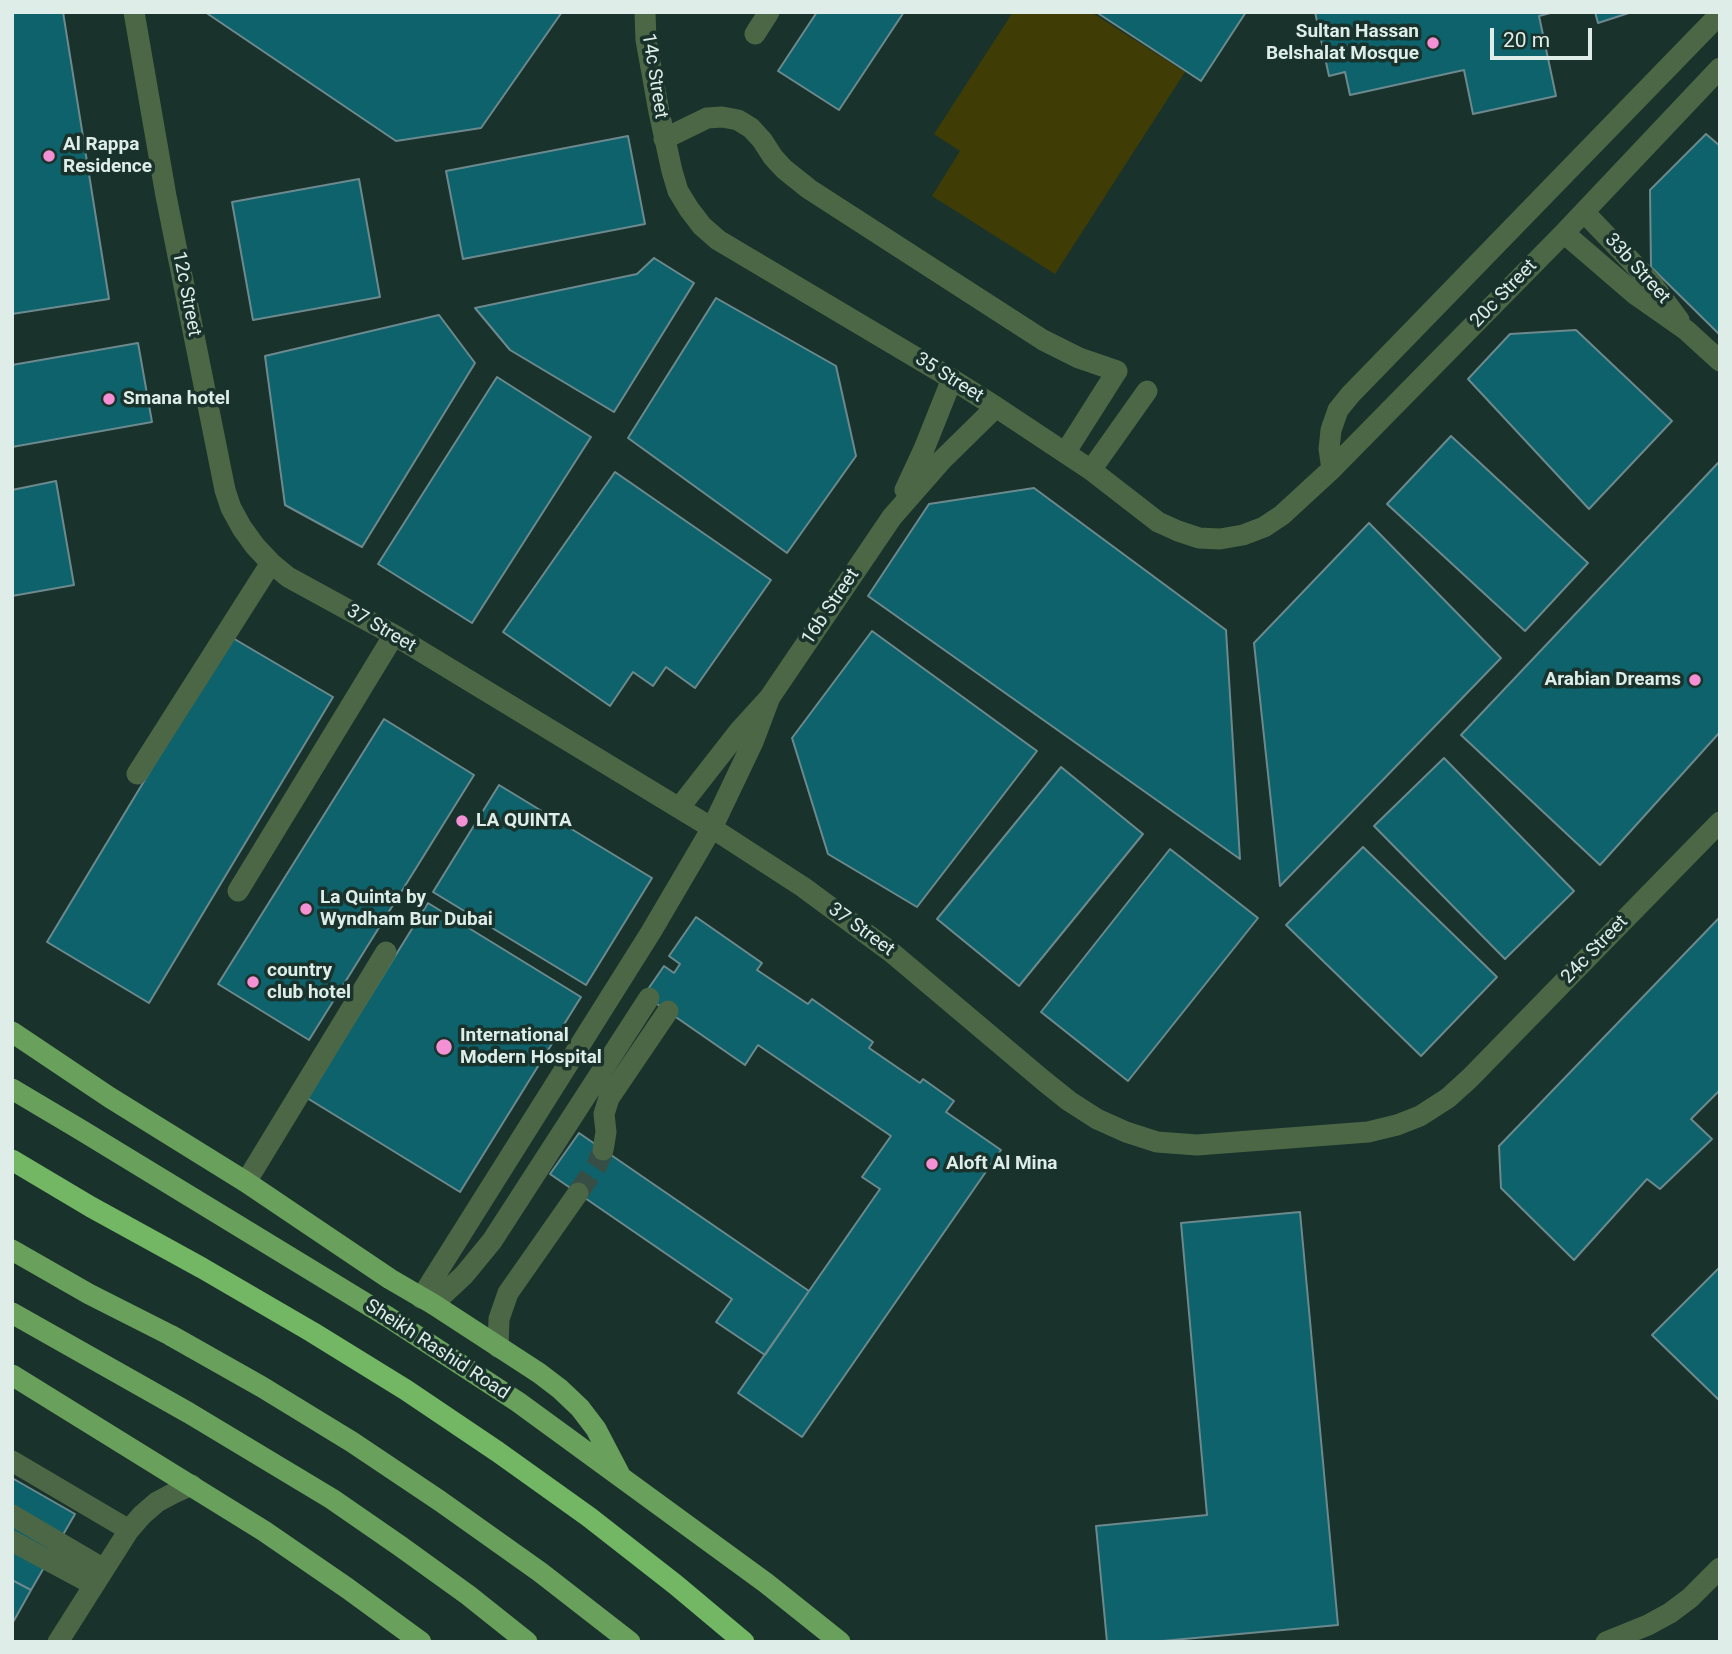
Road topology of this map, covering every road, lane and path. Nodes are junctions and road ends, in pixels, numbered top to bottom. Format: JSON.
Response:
{"nodes":[{"id":1,"x":134,"y":12,"type":"edge"},
{"id":2,"x":646,"y":12,"type":"edge"},
{"id":3,"x":769,"y":12,"type":"edge"},
{"id":4,"x":1720,"y":14,"type":"edge"},
{"id":5,"x":755,"y":34,"type":"dead end"},
{"id":6,"x":1683,"y":53,"type":"junction"},
{"id":7,"x":1715,"y":72,"type":"edge"},
{"id":8,"x":664,"y":139,"type":"junction"},
{"id":9,"x":1584,"y":212,"type":"junction"},
{"id":10,"x":1564,"y":233,"type":"junction"},
{"id":11,"x":1686,"y":330,"type":"junction"},
{"id":12,"x":1720,"y":361,"type":"edge"},
{"id":13,"x":952,"y":379,"type":"junction"},
{"id":14,"x":1147,"y":391,"type":"dead end"},
{"id":15,"x":996,"y":407,"type":"junction"},
{"id":16,"x":1065,"y":453,"type":"junction"},
{"id":17,"x":1332,"y":469,"type":"junction"},
{"id":18,"x":1091,"y":470,"type":"junction"},
{"id":19,"x":1282,"y":514,"type":"joint"},
{"id":20,"x":891,"y":517,"type":"junction"},
{"id":21,"x":271,"y":563,"type":"junction"},
{"id":22,"x":394,"y":635,"type":"junction"},
{"id":23,"x":770,"y":697,"type":"junction"},
{"id":24,"x":136,"y":774,"type":"dead end"},
{"id":25,"x":679,"y":808,"type":"junction"},
{"id":26,"x":1720,"y":822,"type":"edge"},
{"id":27,"x":712,"y":828,"type":"junction"},
{"id":28,"x":239,"y":891,"type":"dead end"},
{"id":29,"x":386,"y":952,"type":"dead end"},
{"id":30,"x":649,"y":998,"type":"dead end"},
{"id":31,"x":668,"y":1011,"type":"dead end"},
{"id":32,"x":12,"y":1032,"type":"edge"},
{"id":33,"x":1470,"y":1078,"type":"joint"},
{"id":34,"x":12,"y":1089,"type":"edge"},
{"id":35,"x":576,"y":1111,"type":"junction"},
{"id":36,"x":12,"y":1160,"type":"edge"},
{"id":37,"x":246,"y":1182,"type":"junction"},
{"id":38,"x":578,"y":1193,"type":"tunnel mouth"},
{"id":39,"x":12,"y":1250,"type":"edge"},
{"id":40,"x":427,"y":1301,"type":"junction"},
{"id":41,"x":12,"y":1313,"type":"edge"},
{"id":42,"x":498,"y":1347,"type":"junction"},
{"id":43,"x":12,"y":1375,"type":"edge"},
{"id":44,"x":12,"y":1461,"type":"edge"},
{"id":45,"x":621,"y":1476,"type":"junction"},
{"id":46,"x":192,"y":1485,"type":"junction"},
{"id":47,"x":12,"y":1515,"type":"edge"},
{"id":48,"x":130,"y":1530,"type":"junction"},
{"id":49,"x":12,"y":1541,"type":"edge"},
{"id":50,"x":1720,"y":1568,"type":"edge"},
{"id":51,"x":99,"y":1577,"type":"junction"},
{"id":52,"x":58,"y":1642,"type":"edge"},
{"id":53,"x":421,"y":1642,"type":"edge"},
{"id":54,"x":527,"y":1642,"type":"edge"},
{"id":55,"x":631,"y":1642,"type":"edge"},
{"id":56,"x":744,"y":1642,"type":"edge"},
{"id":57,"x":839,"y":1642,"type":"edge"},
{"id":58,"x":1606,"y":1642,"type":"edge"}],
"edges":[{"from":1,"to":21,"type":"street","name":"12c Street"},
{"from":2,"to":8,"type":"street","name":"14c Street"},
{"from":3,"to":5,"type":"street"},
{"from":4,"to":6,"type":"street"},
{"from":6,"to":7,"type":"street"},
{"from":6,"to":17,"type":"street"},
{"from":7,"to":9,"type":"street","name":"20c Street"},
{"from":8,"to":13,"type":"street","name":"35 Street"},
{"from":8,"to":16,"type":"street"},
{"from":9,"to":10,"type":"street","name":"20c Street"},
{"from":9,"to":11,"type":"street","name":"33b Street"},
{"from":10,"to":11,"type":"street","name":"33b Street"},
{"from":10,"to":17,"type":"street","name":"20c Street"},
{"from":11,"to":12,"type":"street","name":"33b Street"},
{"from":13,"to":15,"type":"street","name":"35 Street"},
{"from":13,"to":20,"type":"street","name":"16b Street"},
{"from":14,"to":18,"type":"street"},
{"from":15,"to":16,"type":"street","name":"35 Street"},
{"from":15,"to":20,"type":"street","name":"16b Street"},
{"from":16,"to":18,"type":"street","name":"35 Street"},
{"from":17,"to":19,"type":"street","name":"20c Street"},
{"from":18,"to":19,"type":"street","name":"35 Street"},
{"from":20,"to":23,"type":"street","name":"16b Street"},
{"from":21,"to":22,"type":"street","name":"37 Street"},
{"from":21,"to":24,"type":"street"},
{"from":22,"to":25,"type":"street","name":"37 Street"},
{"from":22,"to":28,"type":"street"},
{"from":23,"to":25,"type":"street","name":"16b Street"},
{"from":23,"to":27,"type":"street","name":"16b Street"},
{"from":25,"to":27,"type":"street","name":"37 Street"},
{"from":26,"to":33,"type":"street","name":"24c Street"},
{"from":27,"to":33,"type":"street","name":"37 Street"},
{"from":27,"to":40,"type":"street","name":"16b Street"},
{"from":29,"to":37,"type":"street"},
{"from":30,"to":35,"type":"street"},
{"from":31,"to":35,"type":"street"},
{"from":32,"to":37,"type":"main road"},
{"from":34,"to":45,"type":"main road","name":"Sheikh Rashid Road"},
{"from":35,"to":40,"type":"street"},
{"from":36,"to":56,"type":"highway"},
{"from":37,"to":40,"type":"main road"},
{"from":38,"to":42,"type":"street"},
{"from":39,"to":55,"type":"main road"},
{"from":40,"to":42,"type":"main road"},
{"from":41,"to":54,"type":"main road"},
{"from":42,"to":45,"type":"main road"},
{"from":43,"to":46,"type":"main road"},
{"from":44,"to":48,"type":"street"},
{"from":45,"to":57,"type":"main road","name":"Sheikh Rashid Road"},
{"from":46,"to":48,"type":"street"},
{"from":46,"to":53,"type":"main road"},
{"from":47,"to":51,"type":"street"},
{"from":48,"to":51,"type":"street"},
{"from":49,"to":51,"type":"street"},
{"from":50,"to":58,"type":"street"},
{"from":51,"to":52,"type":"street"}]}
